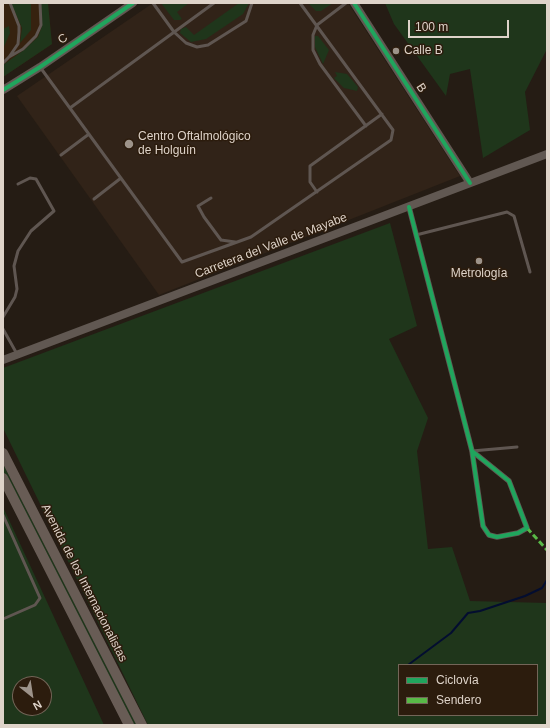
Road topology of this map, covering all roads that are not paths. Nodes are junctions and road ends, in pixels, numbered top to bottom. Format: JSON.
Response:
{"nodes":[{"id":1,"x":10,"y":3,"type":"edge"},
{"id":2,"x":40,"y":3,"type":"edge"},
{"id":3,"x":133,"y":3,"type":"edge"},
{"id":4,"x":153,"y":3,"type":"edge"},
{"id":5,"x":214,"y":3,"type":"edge"},
{"id":6,"x":252,"y":3,"type":"edge"},
{"id":7,"x":300,"y":3,"type":"edge"},
{"id":8,"x":346,"y":3,"type":"edge"},
{"id":9,"x":354,"y":3,"type":"edge"},
{"id":10,"x":317,"y":25,"type":"junction"},
{"id":11,"x":174,"y":32,"type":"junction"},
{"id":12,"x":9,"y":57,"type":"junction"},
{"id":13,"x":3,"y":63,"type":"edge"},
{"id":14,"x":40,"y":67,"type":"junction"},
{"id":15,"x":3,"y":90,"type":"edge"},
{"id":16,"x":70,"y":108,"type":"junction"},
{"id":17,"x":382,"y":114,"type":"junction"},
{"id":18,"x":366,"y":126,"type":"junction"},
{"id":19,"x":89,"y":134,"type":"junction"},
{"id":20,"x":547,"y":154,"type":"edge"},
{"id":21,"x":61,"y":155,"type":"dead end"},
{"id":22,"x":121,"y":178,"type":"junction"},
{"id":23,"x":470,"y":183,"type":"junction"},
{"id":24,"x":18,"y":184,"type":"dead end"},
{"id":25,"x":317,"y":192,"type":"junction"},
{"id":26,"x":211,"y":198,"type":"dead end"},
{"id":27,"x":94,"y":199,"type":"dead end"},
{"id":28,"x":409,"y":207,"type":"junction"},
{"id":29,"x":416,"y":235,"type":"junction"},
{"id":30,"x":236,"y":242,"type":"junction"},
{"id":31,"x":530,"y":272,"type":"dead end"},
{"id":32,"x":3,"y":317,"type":"edge"},
{"id":33,"x":3,"y":329,"type":"edge"},
{"id":34,"x":17,"y":355,"type":"junction"},
{"id":35,"x":3,"y":360,"type":"edge"},
{"id":36,"x":517,"y":447,"type":"dead end"},
{"id":37,"x":472,"y":451,"type":"junction"},
{"id":38,"x":3,"y":454,"type":"edge"},
{"id":39,"x":3,"y":478,"type":"edge"},
{"id":40,"x":3,"y":515,"type":"edge"},
{"id":41,"x":3,"y":619,"type":"edge"},
{"id":42,"x":129,"y":725,"type":"edge"},
{"id":43,"x":142,"y":725,"type":"edge"}],
"edges":[{"from":1,"to":12,"type":"lane"},
{"from":2,"to":12,"type":"lane"},
{"from":3,"to":14,"type":"main road","name":"C"},
{"from":4,"to":11,"type":"lane"},
{"from":5,"to":11,"type":"lane"},
{"from":6,"to":11,"type":"lane"},
{"from":7,"to":10,"type":"lane"},
{"from":8,"to":10,"type":"lane"},
{"from":9,"to":23,"type":"main road","name":"B"},
{"from":10,"to":17,"type":"lane"},
{"from":10,"to":18,"type":"lane"},
{"from":11,"to":16,"type":"lane"},
{"from":12,"to":13,"type":"lane"},
{"from":14,"to":15,"type":"main road","name":"C"},
{"from":14,"to":16,"type":"lane"},
{"from":16,"to":19,"type":"lane"},
{"from":17,"to":18,"type":"lane"},
{"from":17,"to":25,"type":"lane"},
{"from":18,"to":25,"type":"lane"},
{"from":19,"to":21,"type":"lane"},
{"from":19,"to":22,"type":"lane"},
{"from":20,"to":23,"type":"main road","name":"Carretera del Valle de Mayabe"},
{"from":22,"to":27,"type":"lane"},
{"from":22,"to":30,"type":"lane"},
{"from":23,"to":28,"type":"main road","name":"Carretera del Valle de Mayabe"},
{"from":24,"to":32,"type":"lane"},
{"from":25,"to":30,"type":"lane"},
{"from":26,"to":30,"type":"lane"},
{"from":28,"to":29,"type":"street"},
{"from":28,"to":34,"type":"main road","name":"Carretera del Valle de Mayabe"},
{"from":29,"to":31,"type":"lane"},
{"from":29,"to":37,"type":"street"},
{"from":33,"to":34,"type":"lane"},
{"from":34,"to":35,"type":"main road","name":"Carretera del Valle de Mayabe"},
{"from":36,"to":37,"type":"lane"},
{"from":37,"to":37,"type":"street"},
{"from":38,"to":43,"type":"highway","name":"Avenida de los Internacionalistas"},
{"from":39,"to":42,"type":"highway","name":"Avenida de los Internacionalistas"},
{"from":40,"to":41,"type":"lane"}]}
